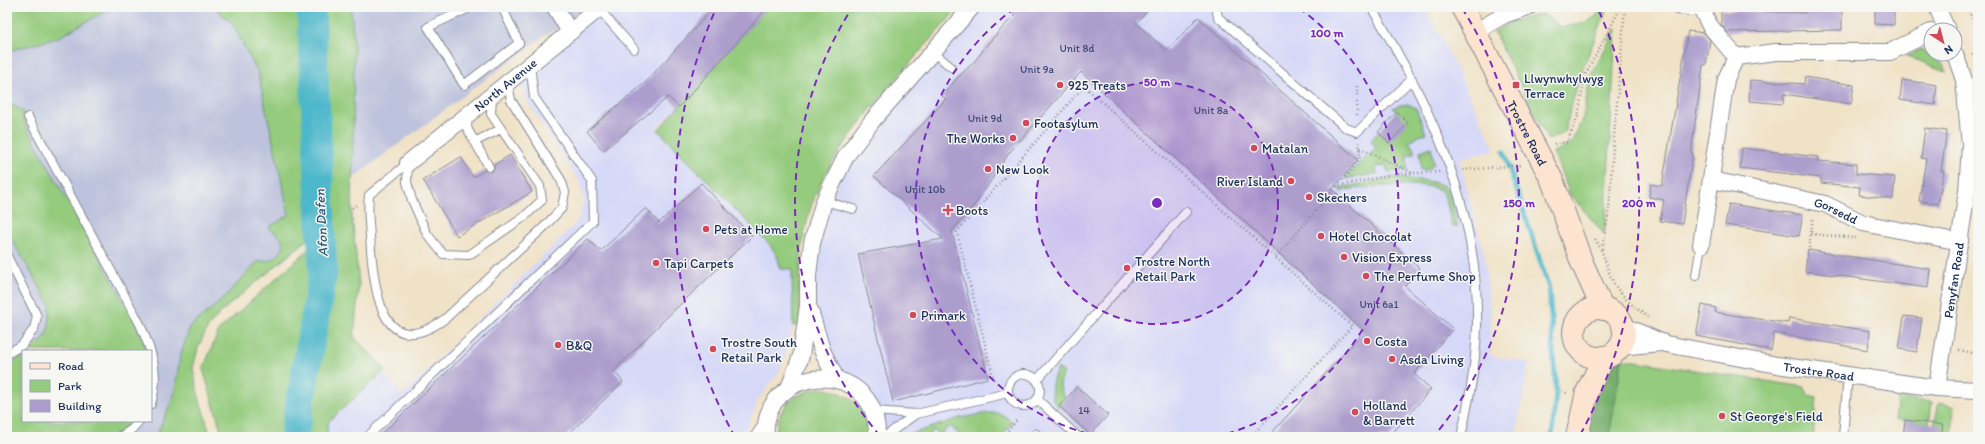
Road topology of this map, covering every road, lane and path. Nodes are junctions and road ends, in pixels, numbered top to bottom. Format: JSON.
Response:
{"nodes":[{"id":1,"x":471,"y":7,"type":"edge"},
{"id":2,"x":502,"y":7,"type":"edge"},
{"id":3,"x":555,"y":7,"type":"edge"},
{"id":4,"x":972,"y":7,"type":"edge"},
{"id":5,"x":1216,"y":7,"type":"edge"},
{"id":6,"x":1371,"y":7,"type":"edge"},
{"id":7,"x":1462,"y":7,"type":"edge"},
{"id":8,"x":1528,"y":7,"type":"edge"},
{"id":9,"x":1621,"y":7,"type":"edge"},
{"id":10,"x":1625,"y":7,"type":"edge"},
{"id":11,"x":1677,"y":7,"type":"edge"},
{"id":12,"x":1937,"y":7,"type":"edge"},
{"id":13,"x":1967,"y":7,"type":"edge"},
{"id":14,"x":600,"y":8,"type":"edge"},
{"id":15,"x":1703,"y":12,"type":"joint"},
{"id":16,"x":1941,"y":22,"type":"edge"},
{"id":17,"x":1978,"y":31,"type":"edge"},
{"id":18,"x":570,"y":32,"type":"junction"},
{"id":19,"x":1475,"y":32,"type":"junction"},
{"id":20,"x":1923,"y":36,"type":"edge"},
{"id":21,"x":634,"y":49,"type":"dead end"},
{"id":22,"x":1978,"y":49,"type":"edge"},
{"id":23,"x":932,"y":52,"type":"junction"},
{"id":24,"x":1963,"y":55,"type":"edge"},
{"id":25,"x":1736,"y":57,"type":"junction"},
{"id":26,"x":1963,"y":62,"type":"edge"},
{"id":27,"x":530,"y":64,"type":"junction"},
{"id":28,"x":951,"y":67,"type":"dead end"},
{"id":29,"x":1412,"y":79,"type":"junction"},
{"id":30,"x":511,"y":80,"type":"junction"},
{"id":31,"x":492,"y":96,"type":"junction"},
{"id":32,"x":468,"y":114,"type":"junction"},
{"id":33,"x":28,"y":117,"type":"dead end"},
{"id":34,"x":501,"y":130,"type":"junction"},
{"id":35,"x":474,"y":142,"type":"junction"},
{"id":36,"x":1568,"y":142,"type":"dead end"},
{"id":37,"x":1974,"y":145,"type":"edge"},
{"id":38,"x":1360,"y":148,"type":"dead end"},
{"id":39,"x":408,"y":162,"type":"junction"},
{"id":40,"x":1522,"y":165,"type":"dead end"},
{"id":41,"x":489,"y":167,"type":"dead end"},
{"id":42,"x":1450,"y":171,"type":"junction"},
{"id":43,"x":1414,"y":173,"type":"junction"},
{"id":44,"x":1712,"y":180,"type":"junction"},
{"id":45,"x":1972,"y":191,"type":"edge"},
{"id":46,"x":824,"y":201,"type":"junction"},
{"id":47,"x":853,"y":209,"type":"dead end"},
{"id":48,"x":1814,"y":210,"type":"dead end"},
{"id":49,"x":1186,"y":212,"type":"dead end"},
{"id":50,"x":1811,"y":234,"type":"junction"},
{"id":51,"x":1857,"y":238,"type":"dead end"},
{"id":52,"x":1960,"y":242,"type":"junction"},
{"id":53,"x":1701,"y":245,"type":"joint"},
{"id":54,"x":1809,"y":248,"type":"dead end"},
{"id":55,"x":7,"y":256,"type":"edge"},
{"id":56,"x":1276,"y":257,"type":"dead end"},
{"id":57,"x":1582,"y":263,"type":"junction"},
{"id":58,"x":1696,"y":276,"type":"dead end"},
{"id":59,"x":808,"y":305,"type":"junction"},
{"id":60,"x":1603,"y":309,"type":"junction"},
{"id":61,"x":1582,"y":314,"type":"junction"},
{"id":62,"x":1654,"y":322,"type":"dead end"},
{"id":63,"x":1622,"y":325,"type":"junction"},
{"id":64,"x":1661,"y":343,"type":"junction"},
{"id":65,"x":151,"y":350,"type":"edge"},
{"id":66,"x":1957,"y":350,"type":"dead end"},
{"id":67,"x":1583,"y":351,"type":"junction"},
{"id":68,"x":152,"y":352,"type":"edge"},
{"id":69,"x":1611,"y":352,"type":"junction"},
{"id":70,"x":7,"y":354,"type":"edge"},
{"id":71,"x":1978,"y":354,"type":"edge"},
{"id":72,"x":1848,"y":375,"type":"junction"},
{"id":73,"x":836,"y":379,"type":"junction"},
{"id":74,"x":1037,"y":380,"type":"junction"},
{"id":75,"x":789,"y":388,"type":"junction"},
{"id":76,"x":1936,"y":388,"type":"junction"},
{"id":77,"x":1978,"y":390,"type":"edge"},
{"id":78,"x":1587,"y":392,"type":"junction"},
{"id":79,"x":1008,"y":393,"type":"junction"},
{"id":80,"x":1037,"y":399,"type":"junction"},
{"id":81,"x":152,"y":401,"type":"edge"},
{"id":82,"x":873,"y":410,"type":"junction"},
{"id":83,"x":916,"y":414,"type":"junction"},
{"id":84,"x":769,"y":415,"type":"junction"},
{"id":85,"x":1017,"y":420,"type":"dead end"},
{"id":86,"x":139,"y":422,"type":"edge"},
{"id":87,"x":120,"y":437,"type":"edge"},
{"id":88,"x":367,"y":437,"type":"edge"},
{"id":89,"x":754,"y":437,"type":"edge"},
{"id":90,"x":766,"y":437,"type":"edge"},
{"id":91,"x":877,"y":437,"type":"edge"},
{"id":92,"x":884,"y":437,"type":"edge"},
{"id":93,"x":1003,"y":437,"type":"edge"},
{"id":94,"x":1033,"y":437,"type":"edge"},
{"id":95,"x":1040,"y":437,"type":"edge"},
{"id":96,"x":1078,"y":437,"type":"edge"},
{"id":97,"x":1461,"y":437,"type":"edge"},
{"id":98,"x":1577,"y":437,"type":"edge"},
{"id":99,"x":1843,"y":437,"type":"edge"}],
"edges":[{"from":1,"to":2,"type":"lane"},
{"from":3,"to":18,"type":"street"},
{"from":4,"to":23,"type":"street"},
{"from":5,"to":29,"type":"lane"},
{"from":6,"to":29,"type":"lane"},
{"from":7,"to":19,"type":"main road","name":"Trostre Road"},
{"from":8,"to":19,"type":"street"},
{"from":9,"to":36,"type":"path"},
{"from":10,"to":62,"type":"path"},
{"from":11,"to":15,"type":"lane"},
{"from":12,"to":16,"type":"street"},
{"from":13,"to":17,"type":"path"},
{"from":14,"to":18,"type":"street","name":"North Avenue"},
{"from":14,"to":21,"type":"lane"},
{"from":15,"to":25,"type":"street"},
{"from":18,"to":27,"type":"street","name":"North Avenue"},
{"from":19,"to":57,"type":"main road","name":"Trostre Road"},
{"from":20,"to":25,"type":"street"},
{"from":22,"to":24,"type":"path"},
{"from":23,"to":28,"type":"lane"},
{"from":23,"to":46,"type":"street"},
{"from":25,"to":44,"type":"street"},
{"from":26,"to":37,"type":"street","name":"Penyfan Road"},
{"from":27,"to":30,"type":"street","name":"North Avenue"},
{"from":27,"to":88,"type":"lane"},
{"from":29,"to":42,"type":"lane"},
{"from":30,"to":31,"type":"street","name":"North Avenue"},
{"from":30,"to":39,"type":"lane"},
{"from":31,"to":32,"type":"street","name":"North Avenue"},
{"from":31,"to":34,"type":"lane"},
{"from":32,"to":35,"type":"lane"},
{"from":32,"to":39,"type":"street","name":"North Avenue"},
{"from":33,"to":65,"type":"lane"},
{"from":34,"to":35,"type":"lane"},
{"from":34,"to":39,"type":"lane"},
{"from":35,"to":41,"type":"lane"},
{"from":37,"to":45,"type":"street","name":"Penyfan Road"},
{"from":38,"to":43,"type":"path"},
{"from":40,"to":42,"type":"path"},
{"from":42,"to":43,"type":"path"},
{"from":42,"to":97,"type":"lane"},
{"from":43,"to":56,"type":"path"},
{"from":44,"to":52,"type":"street","name":"Gorsedd"},
{"from":44,"to":53,"type":"street"},
{"from":45,"to":52,"type":"street","name":"Penyfan Road"},
{"from":46,"to":47,"type":"lane"},
{"from":46,"to":59,"type":"street"},
{"from":48,"to":50,"type":"path"},
{"from":49,"to":74,"type":"lane"},
{"from":50,"to":51,"type":"path"},
{"from":50,"to":54,"type":"path"},
{"from":52,"to":76,"type":"street","name":"Penyfan Road"},
{"from":53,"to":58,"type":"lane"},
{"from":55,"to":70,"type":"lane"},
{"from":57,"to":60,"type":"main road","name":"Trostre Road"},
{"from":57,"to":61,"type":"main road","name":"Trostre Road"},
{"from":59,"to":73,"type":"street"},
{"from":59,"to":75,"type":"street"},
{"from":60,"to":61,"type":"main road"},
{"from":60,"to":63,"type":"main road"},
{"from":61,"to":67,"type":"main road"},
{"from":63,"to":64,"type":"street","name":"Trostre Road"},
{"from":63,"to":69,"type":"main road"},
{"from":64,"to":69,"type":"street","name":"Trostre Road"},
{"from":64,"to":72,"type":"street","name":"Trostre Road"},
{"from":66,"to":71,"type":"path"},
{"from":67,"to":69,"type":"main road"},
{"from":67,"to":78,"type":"main road"},
{"from":68,"to":81,"type":"lane"},
{"from":69,"to":78,"type":"main road"},
{"from":72,"to":76,"type":"street","name":"Trostre Road"},
{"from":72,"to":99,"type":"lane"},
{"from":73,"to":75,"type":"street"},
{"from":73,"to":82,"type":"street"},
{"from":74,"to":79,"type":"lane"},
{"from":74,"to":80,"type":"lane"},
{"from":75,"to":84,"type":"street"},
{"from":76,"to":77,"type":"street","name":"Trostre Road"},
{"from":78,"to":98,"type":"main road"},
{"from":79,"to":80,"type":"lane"},
{"from":79,"to":83,"type":"lane"},
{"from":80,"to":96,"type":"lane"},
{"from":82,"to":83,"type":"lane"},
{"from":82,"to":91,"type":"street"},
{"from":83,"to":92,"type":"lane"},
{"from":84,"to":89,"type":"lane"},
{"from":84,"to":90,"type":"street"},
{"from":85,"to":93,"type":"path"},
{"from":86,"to":87,"type":"lane"},
{"from":94,"to":95,"type":"lane"}]}
